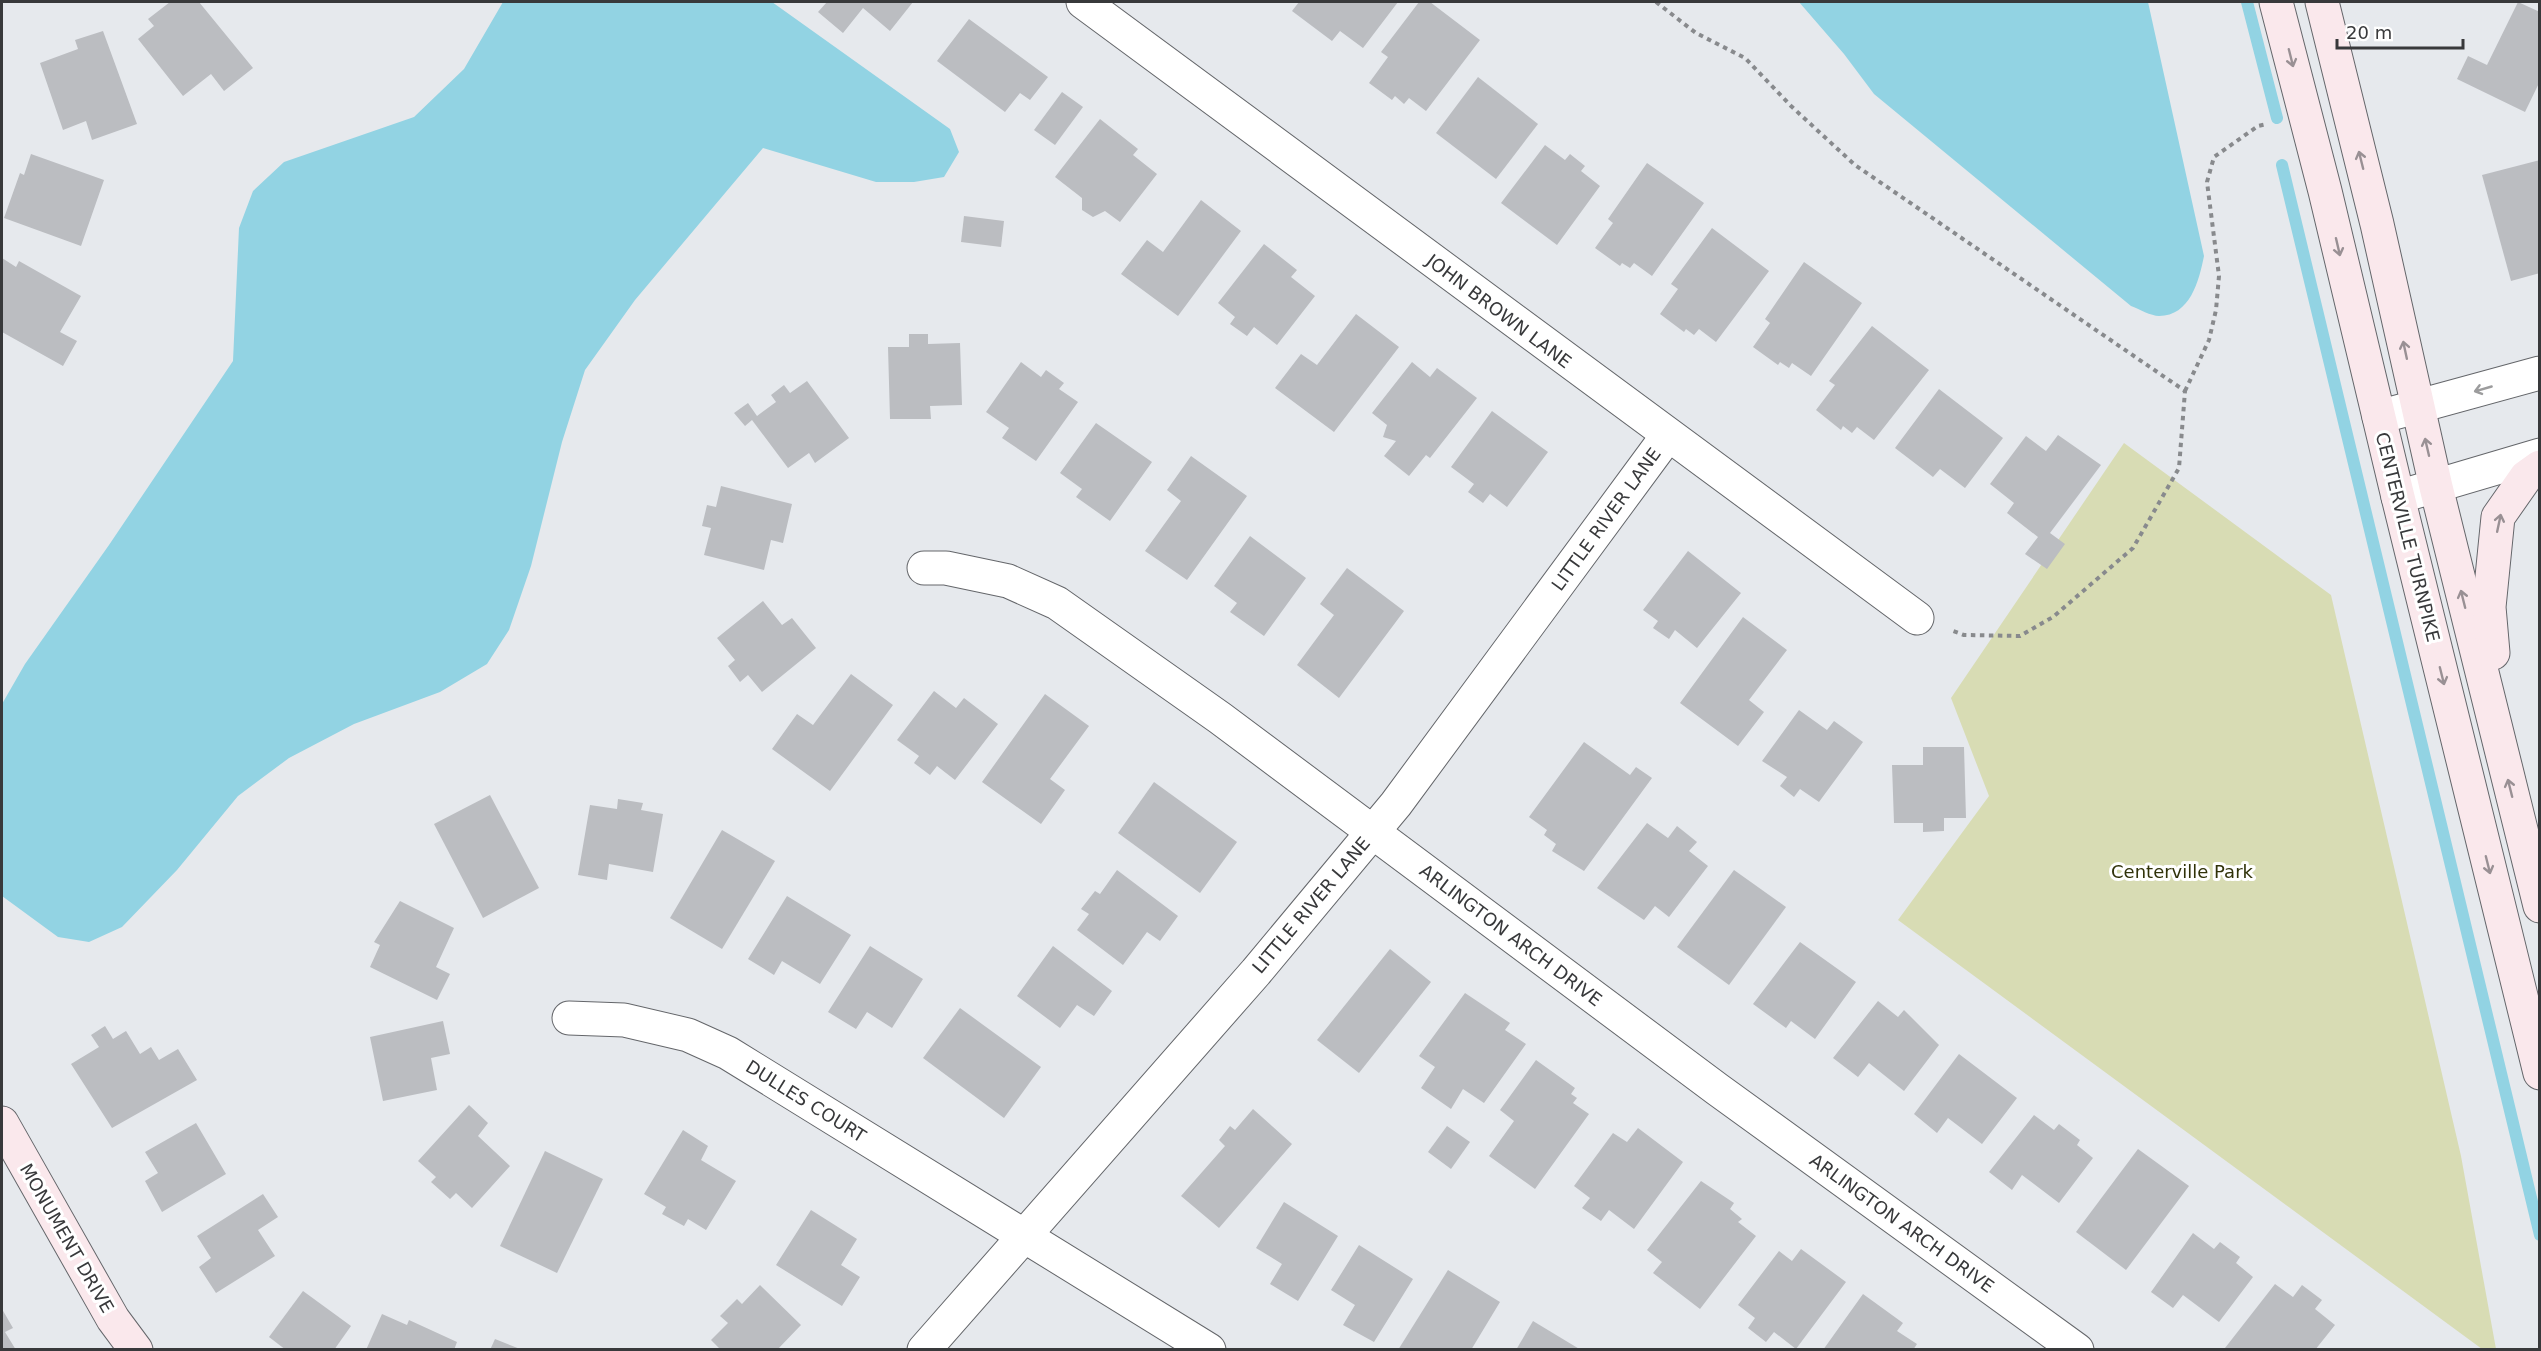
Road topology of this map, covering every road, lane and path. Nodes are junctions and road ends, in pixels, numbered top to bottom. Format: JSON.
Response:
{"nodes":[{"id":1,"x":1083,"y":2,"type":"edge"},
{"id":2,"x":1656,"y":2,"type":"edge"},
{"id":3,"x":2276,"y":2,"type":"edge"},
{"id":4,"x":2322,"y":2,"type":"edge"},
{"id":5,"x":2305,"y":114,"type":"junction"},
{"id":6,"x":2540,"y":373,"type":"edge"},
{"id":7,"x":2186,"y":391,"type":"junction"},
{"id":8,"x":2418,"y":407,"type":"junction"},
{"id":9,"x":2379,"y":417,"type":"junction"},
{"id":10,"x":1668,"y":435,"type":"junction"},
{"id":11,"x":2540,"y":454,"type":"edge"},
{"id":12,"x":2540,"y":467,"type":"edge"},
{"id":13,"x":2436,"y":487,"type":"junction"},
{"id":14,"x":2397,"y":497,"type":"junction"},
{"id":15,"x":924,"y":568,"type":"dead end"},
{"id":16,"x":1917,"y":618,"type":"joint"},
{"id":17,"x":2499,"y":748,"type":"junction"},
{"id":18,"x":1373,"y":832,"type":"junction"},
{"id":19,"x":2540,"y":906,"type":"edge"},
{"id":20,"x":569,"y":1018,"type":"dead end"},
{"id":21,"x":2540,"y":1073,"type":"edge"},
{"id":22,"x":2,"y":1123,"type":"edge"},
{"id":23,"x":1024,"y":1235,"type":"junction"},
{"id":24,"x":136,"y":1350,"type":"edge"},
{"id":25,"x":924,"y":1350,"type":"edge"},
{"id":26,"x":1209,"y":1350,"type":"edge"},
{"id":27,"x":2077,"y":1350,"type":"edge"}],
"edges":[{"from":1,"to":10,"type":"street","name":"JOHN BROWN LANE"},
{"from":2,"to":7,"type":"path"},
{"from":3,"to":5,"type":"main road","name":"CENTERVILLE TURNPIKE","one_way":true},
{"from":8,"to":4,"type":"main road","one_way":true},
{"from":5,"to":7,"type":"path"},
{"from":5,"to":9,"type":"main road","name":"CENTERVILLE TURNPIKE","one_way":true},
{"from":6,"to":8,"type":"street","one_way":true},
{"from":7,"to":16,"type":"path"},
{"from":8,"to":9,"type":"street"},
{"from":13,"to":8,"type":"main road","one_way":true},
{"from":9,"to":14,"type":"main road","name":"CENTERVILLE TURNPIKE"},
{"from":10,"to":16,"type":"street","name":"JOHN BROWN LANE"},
{"from":10,"to":18,"type":"street","name":"LITTLE RIVER LANE"},
{"from":11,"to":13,"type":"street"},
{"from":17,"to":12,"type":"main road","one_way":true},
{"from":13,"to":14,"type":"street"},
{"from":17,"to":13,"type":"main road","one_way":true},
{"from":14,"to":21,"type":"main road","name":"CENTERVILLE TURNPIKE","one_way":true},
{"from":15,"to":18,"type":"street","name":"ARLINGTON ARCH DRIVE"},
{"from":19,"to":17,"type":"main road","one_way":true},
{"from":18,"to":23,"type":"street","name":"LITTLE RIVER LANE"},
{"from":18,"to":27,"type":"street","name":"ARLINGTON ARCH DRIVE"},
{"from":20,"to":23,"type":"street","name":"DULLES COURT"},
{"from":22,"to":24,"type":"main road","name":"MONUMENT DRIVE"},
{"from":23,"to":25,"type":"street","name":"LITTLE RIVER LANE"},
{"from":23,"to":26,"type":"street","name":"DULLES COURT"}]}
